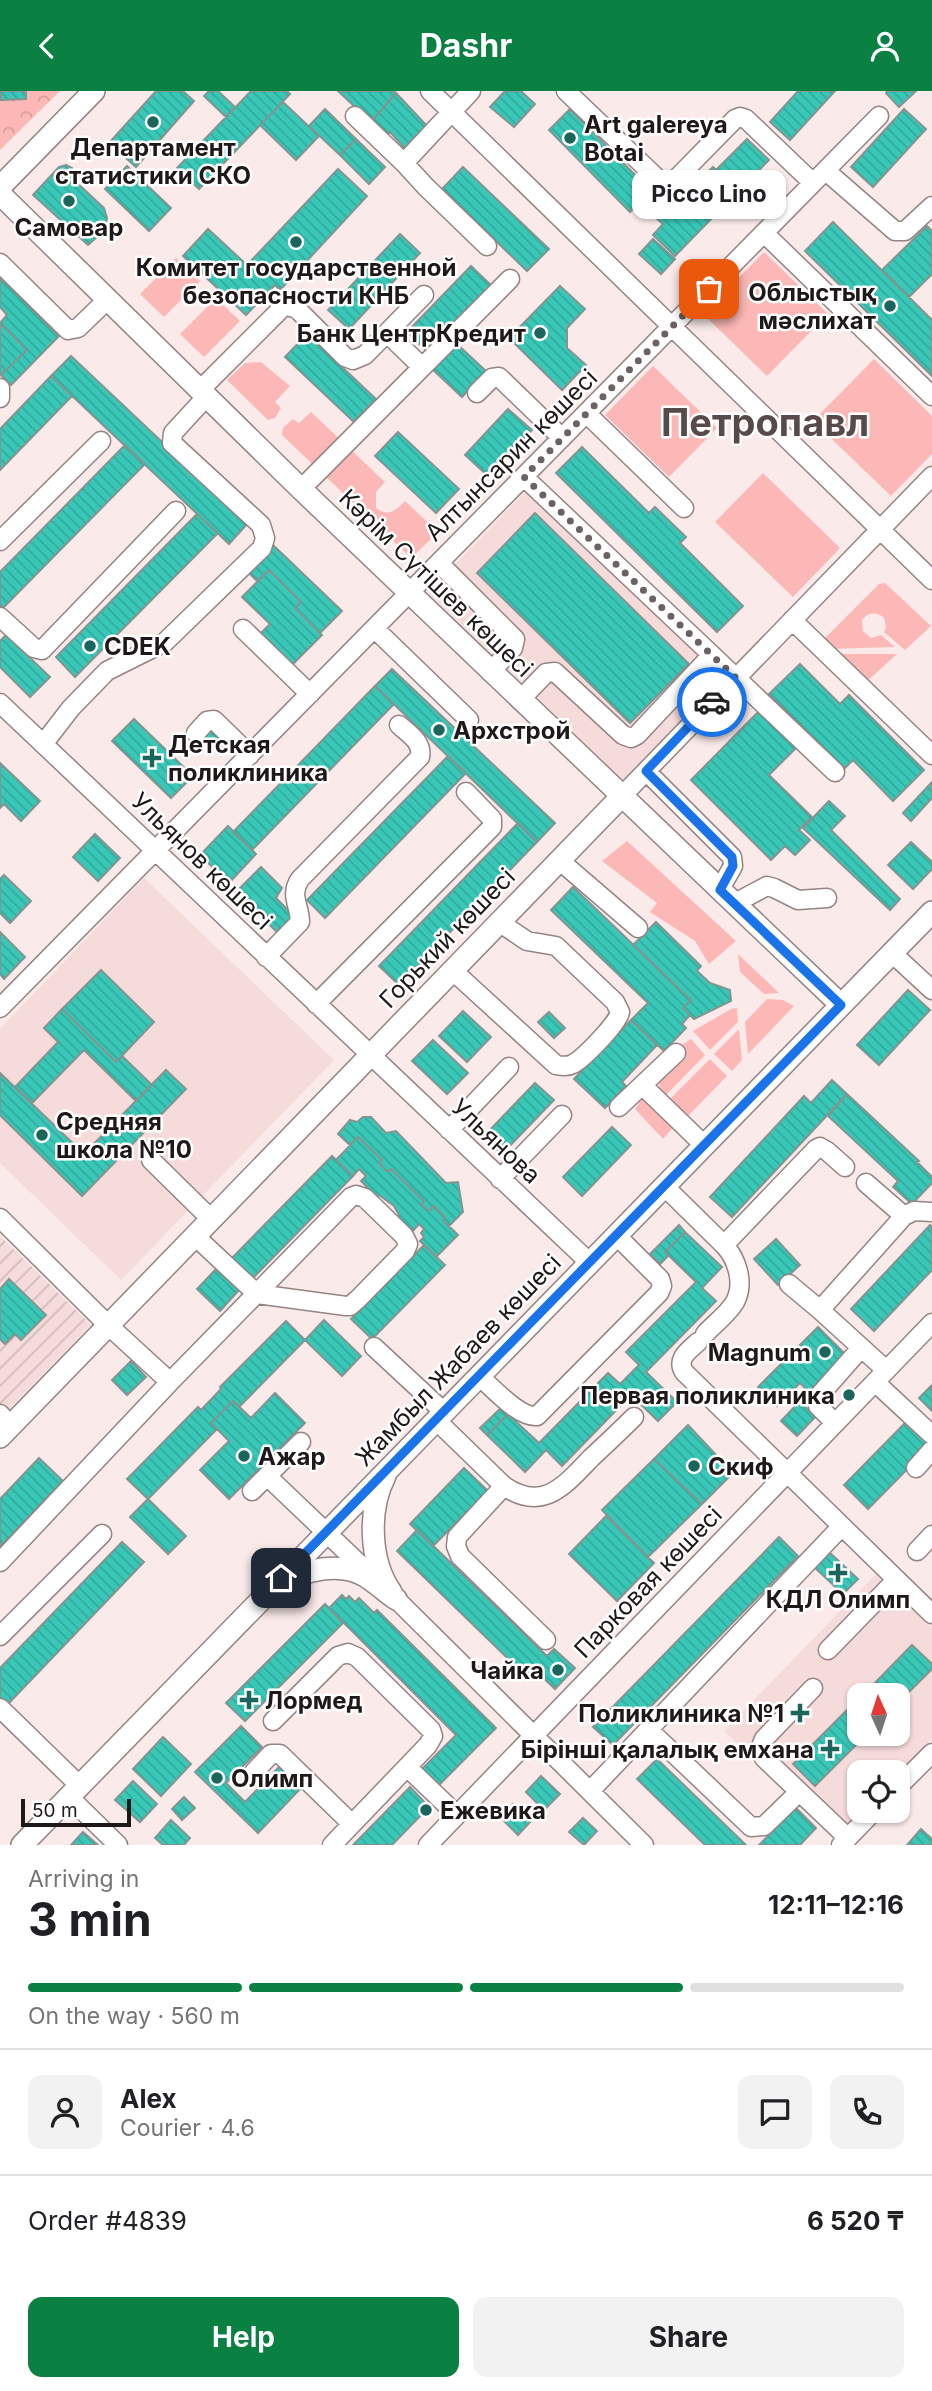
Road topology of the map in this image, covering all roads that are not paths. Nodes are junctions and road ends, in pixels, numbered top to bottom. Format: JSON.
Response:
{"nodes":[{"id":1,"x":94,"y":91,"type":"edge"},
{"id":2,"x":430,"y":91,"type":"edge"},
{"id":3,"x":471,"y":91,"type":"edge"},
{"id":4,"x":566,"y":91,"type":"edge"},
{"id":5,"x":450,"y":111,"type":"junction"},
{"id":6,"x":355,"y":116,"type":"dead end"},
{"id":7,"x":879,"y":116,"type":"dead end"},
{"id":8,"x":404,"y":163,"type":"junction"},
{"id":9,"x":820,"y":177,"type":"junction"},
{"id":10,"x":0,"y":187,"type":"edge"},
{"id":11,"x":0,"y":194,"type":"edge"},
{"id":12,"x":932,"y":206,"type":"edge"},
{"id":13,"x":764,"y":233,"type":"junction"},
{"id":14,"x":487,"y":246,"type":"dead end"},
{"id":15,"x":0,"y":263,"type":"edge"},
{"id":16,"x":510,"y":279,"type":"dead end"},
{"id":17,"x":424,"y":295,"type":"dead end"},
{"id":18,"x":108,"y":299,"type":"junction"},
{"id":19,"x":672,"y":327,"type":"junction"},
{"id":20,"x":387,"y":333,"type":"junction"},
{"id":21,"x":422,"y":366,"type":"junction"},
{"id":22,"x":0,"y":388,"type":"edge"},
{"id":23,"x":204,"y":393,"type":"junction"},
{"id":24,"x":477,"y":393,"type":"dead end"},
{"id":25,"x":932,"y":396,"type":"edge"},
{"id":26,"x":0,"y":398,"type":"edge"},
{"id":27,"x":586,"y":413,"type":"junction"},
{"id":28,"x":562,"y":438,"type":"junction"},
{"id":29,"x":101,"y":441,"type":"dead end"},
{"id":30,"x":932,"y":476,"type":"edge"},
{"id":31,"x":524,"y":477,"type":"junction"},
{"id":32,"x":301,"y":489,"type":"junction"},
{"id":33,"x":684,"y":508,"type":"dead end"},
{"id":34,"x":176,"y":511,"type":"dead end"},
{"id":35,"x":880,"y":530,"type":"junction"},
{"id":36,"x":0,"y":541,"type":"edge"},
{"id":37,"x":439,"y":563,"type":"junction"},
{"id":38,"x":932,"y":580,"type":"edge"},
{"id":39,"x":410,"y":593,"type":"junction"},
{"id":40,"x":0,"y":617,"type":"edge"},
{"id":41,"x":792,"y":620,"type":"junction"},
{"id":42,"x":243,"y":629,"type":"dead end"},
{"id":43,"x":374,"y":629,"type":"junction"},
{"id":44,"x":712,"y":655,"type":"junction"},
{"id":45,"x":490,"y":672,"type":"junction"},
{"id":46,"x":736,"y":678,"type":"junction"},
{"id":47,"x":310,"y":694,"type":"junction"},
{"id":48,"x":520,"y":700,"type":"junction"},
{"id":49,"x":0,"y":703,"type":"edge"},
{"id":50,"x":469,"y":720,"type":"dead end"},
{"id":51,"x":399,"y":725,"type":"dead end"},
{"id":52,"x":196,"y":733,"type":"dead end"},
{"id":53,"x":44,"y":743,"type":"junction"},
{"id":54,"x":250,"y":755,"type":"junction"},
{"id":55,"x":932,"y":755,"type":"edge"},
{"id":56,"x":646,"y":771,"type":"junction"},
{"id":57,"x":835,"y":772,"type":"dead end"},
{"id":58,"x":466,"y":792,"type":"dead end"},
{"id":59,"x":621,"y":797,"type":"junction"},
{"id":60,"x":155,"y":850,"type":"junction"},
{"id":61,"x":559,"y":860,"type":"junction"},
{"id":62,"x":727,"y":896,"type":"junction"},
{"id":63,"x":827,"y":898,"type":"dead end"},
{"id":64,"x":932,"y":912,"type":"edge"},
{"id":65,"x":499,"y":922,"type":"junction"},
{"id":66,"x":638,"y":928,"type":"dead end"},
{"id":67,"x":892,"y":953,"type":"junction"},
{"id":68,"x":266,"y":957,"type":"junction"},
{"id":69,"x":452,"y":970,"type":"junction"},
{"id":70,"x":932,"y":990,"type":"edge"},
{"id":71,"x":316,"y":1004,"type":"junction"},
{"id":72,"x":841,"y":1005,"type":"junction"},
{"id":73,"x":0,"y":1007,"type":"edge"},
{"id":74,"x":676,"y":1053,"type":"dead end"},
{"id":75,"x":369,"y":1055,"type":"junction"},
{"id":76,"x":509,"y":1067,"type":"dead end"},
{"id":77,"x":642,"y":1085,"type":"junction"},
{"id":78,"x":620,"y":1107,"type":"dead end"},
{"id":79,"x":562,"y":1115,"type":"dead end"},
{"id":80,"x":449,"y":1130,"type":"junction"},
{"id":81,"x":704,"y":1145,"type":"junction"},
{"id":82,"x":151,"y":1160,"type":"dead end"},
{"id":83,"x":845,"y":1167,"type":"dead end"},
{"id":84,"x":500,"y":1179,"type":"junction"},
{"id":85,"x":866,"y":1183,"type":"dead end"},
{"id":86,"x":664,"y":1187,"type":"junction"},
{"id":87,"x":932,"y":1212,"type":"edge"},
{"id":88,"x":904,"y":1216,"type":"junction"},
{"id":89,"x":0,"y":1218,"type":"edge"},
{"id":90,"x":211,"y":1219,"type":"junction"},
{"id":91,"x":616,"y":1235,"type":"junction"},
{"id":92,"x":195,"y":1236,"type":"junction"},
{"id":93,"x":724,"y":1245,"type":"junction"},
{"id":94,"x":590,"y":1262,"type":"junction"},
{"id":95,"x":789,"y":1284,"type":"dead end"},
{"id":96,"x":257,"y":1294,"type":"junction"},
{"id":97,"x":820,"y":1310,"type":"junction"},
{"id":98,"x":932,"y":1323,"type":"edge"},
{"id":99,"x":108,"y":1325,"type":"junction"},
{"id":100,"x":374,"y":1347,"type":"dead end"},
{"id":101,"x":862,"y":1348,"type":"junction"},
{"id":102,"x":479,"y":1375,"type":"junction"},
{"id":103,"x":881,"y":1376,"type":"junction"},
{"id":104,"x":170,"y":1382,"type":"junction"},
{"id":105,"x":440,"y":1416,"type":"junction"},
{"id":106,"x":634,"y":1417,"type":"dead end"},
{"id":107,"x":835,"y":1423,"type":"junction"},
{"id":108,"x":4,"y":1426,"type":"edge"},
{"id":109,"x":932,"y":1434,"type":"edge"},
{"id":110,"x":301,"y":1442,"type":"dead end"},
{"id":111,"x":932,"y":1450,"type":"edge"},
{"id":112,"x":916,"y":1468,"type":"dead end"},
{"id":113,"x":388,"y":1469,"type":"junction"},
{"id":114,"x":786,"y":1474,"type":"junction"},
{"id":115,"x":267,"y":1476,"type":"junction"},
{"id":116,"x":504,"y":1486,"type":"junction"},
{"id":117,"x":252,"y":1491,"type":"dead end"},
{"id":118,"x":841,"y":1527,"type":"junction"},
{"id":119,"x":326,"y":1533,"type":"junction"},
{"id":120,"x":102,"y":1534,"type":"dead end"},
{"id":121,"x":932,"y":1535,"type":"edge"},
{"id":122,"x":917,"y":1551,"type":"dead end"},
{"id":123,"x":0,"y":1562,"type":"edge"},
{"id":124,"x":896,"y":1580,"type":"junction"},
{"id":125,"x":266,"y":1593,"type":"junction"},
{"id":126,"x":396,"y":1599,"type":"junction"},
{"id":127,"x":932,"y":1614,"type":"edge"},
{"id":128,"x":0,"y":1636,"type":"edge"},
{"id":129,"x":546,"y":1640,"type":"dead end"},
{"id":130,"x":828,"y":1650,"type":"dead end"},
{"id":131,"x":813,"y":1688,"type":"dead end"},
{"id":132,"x":0,"y":1708,"type":"edge"},
{"id":133,"x":274,"y":1721,"type":"dead end"},
{"id":134,"x":649,"y":1730,"type":"junction"},
{"id":135,"x":534,"y":1737,"type":"junction"},
{"id":136,"x":932,"y":1752,"type":"edge"},
{"id":137,"x":407,"y":1767,"type":"junction"},
{"id":138,"x":254,"y":1772,"type":"dead end"},
{"id":139,"x":910,"y":1775,"type":"edge"},
{"id":140,"x":591,"y":1790,"type":"junction"},
{"id":141,"x":74,"y":1792,"type":"junction"},
{"id":142,"x":799,"y":1792,"type":"junction"},
{"id":143,"x":457,"y":1815,"type":"junction"},
{"id":144,"x":862,"y":1823,"type":"edge"},
{"id":145,"x":352,"y":1824,"type":"junction"},
{"id":146,"x":844,"y":1842,"type":"edge"},
{"id":147,"x":22,"y":1845,"type":"edge"},
{"id":148,"x":118,"y":1845,"type":"edge"},
{"id":149,"x":332,"y":1845,"type":"edge"},
{"id":150,"x":428,"y":1845,"type":"edge"},
{"id":151,"x":644,"y":1845,"type":"edge"}],
"edges":[{"from":1,"to":10,"type":"main road"},
{"from":2,"to":5,"type":"street"},
{"from":3,"to":5,"type":"street"},
{"from":4,"to":9,"type":"street"},
{"from":5,"to":8,"type":"street"},
{"from":5,"to":19,"type":"street"},
{"from":6,"to":8,"type":"street"},
{"from":7,"to":9,"type":"street","name":"Алтынсарин көшесі"},
{"from":8,"to":14,"type":"street"},
{"from":9,"to":12,"type":"street"},
{"from":9,"to":13,"type":"street","name":"Алтынсарин көшесі"},
{"from":11,"to":18,"type":"main road","name":"Кәрім Сүтішев көшесі"},
{"from":13,"to":19,"type":"street","name":"Алтынсарин көшесі"},
{"from":13,"to":25,"type":"street"},
{"from":15,"to":18,"type":"street"},
{"from":16,"to":21,"type":"street"},
{"from":17,"to":20,"type":"street"},
{"from":18,"to":23,"type":"main road","name":"Кәрім Сүтішев көшесі"},
{"from":19,"to":27,"type":"street","name":"Алтынсарин көшесі"},
{"from":19,"to":35,"type":"street"},
{"from":20,"to":21,"type":"street"},
{"from":20,"to":23,"type":"street"},
{"from":21,"to":32,"type":"street"},
{"from":22,"to":26,"type":"street"},
{"from":23,"to":32,"type":"main road","name":"Кәрім Сүтішев көшесі"},
{"from":23,"to":53,"type":"street"},
{"from":24,"to":28,"type":"street"},
{"from":27,"to":28,"type":"street","name":"Алтынсарин көшесі"},
{"from":27,"to":33,"type":"street"},
{"from":28,"to":31,"type":"street","name":"Алтынсарин көшесі"},
{"from":29,"to":36,"type":"street"},
{"from":30,"to":35,"type":"street","name":"Горький көшесі"},
{"from":31,"to":37,"type":"street","name":"Алтынсарин көшесі"},
{"from":31,"to":44,"type":"street"},
{"from":32,"to":39,"type":"main road","name":"Кәрім Сүтішев көшесі"},
{"from":34,"to":40,"type":"street"},
{"from":35,"to":38,"type":"street"},
{"from":35,"to":41,"type":"street","name":"Горький көшесі"},
{"from":37,"to":39,"type":"street","name":"Алтынсарин көшесі"},
{"from":37,"to":45,"type":"street"},
{"from":39,"to":43,"type":"street","name":"Алтынсарин көшесі"},
{"from":39,"to":45,"type":"main road","name":"Кәрім Сүтішев көшесі"},
{"from":41,"to":46,"type":"street","name":"Горький көшесі"},
{"from":41,"to":55,"type":"street"},
{"from":42,"to":47,"type":"street"},
{"from":43,"to":47,"type":"street","name":"Алтынсарин көшесі"},
{"from":43,"to":50,"type":"street"},
{"from":44,"to":46,"type":"street"},
{"from":44,"to":48,"type":"street"},
{"from":45,"to":48,"type":"main road","name":"Кәрім Сүтішев көшесі"},
{"from":46,"to":56,"type":"street","name":"Горький көшесі"},
{"from":46,"to":57,"type":"street"},
{"from":47,"to":54,"type":"street","name":"Алтынсарин көшесі"},
{"from":48,"to":59,"type":"main road","name":"Кәрім Сүтішев көшесі"},
{"from":49,"to":53,"type":"street","name":"Ульянов көшесі"},
{"from":51,"to":68,"type":"street"},
{"from":52,"to":54,"type":"street"},
{"from":53,"to":60,"type":"street","name":"Ульянов көшесі"},
{"from":54,"to":60,"type":"street","name":"Алтынсарин көшесі"},
{"from":56,"to":59,"type":"street","name":"Горький көшесі"},
{"from":56,"to":62,"type":"street"},
{"from":58,"to":71,"type":"street"},
{"from":59,"to":61,"type":"main road","name":"Горький көшесі"},
{"from":59,"to":62,"type":"main road","name":"Кәрім Сүтішев көшесі"},
{"from":60,"to":68,"type":"street","name":"Ульянов көшесі"},
{"from":60,"to":73,"type":"street","name":"Алтынсарин көшесі"},
{"from":61,"to":65,"type":"main road","name":"Горький көшесі"},
{"from":61,"to":66,"type":"street"},
{"from":62,"to":63,"type":"street"},
{"from":62,"to":72,"type":"main road","name":"Кәрім Сүтішев көшесі"},
{"from":64,"to":67,"type":"main road","name":"Жамбыл Жабаев көшесі"},
{"from":65,"to":69,"type":"main road","name":"Горький көшесі"},
{"from":65,"to":69,"type":"street"},
{"from":67,"to":70,"type":"street"},
{"from":67,"to":72,"type":"main road","name":"Жамбыл Жабаев көшесі"},
{"from":68,"to":71,"type":"street","name":"Ульянов көшесі"},
{"from":69,"to":75,"type":"main road","name":"Горький көшесі"},
{"from":71,"to":75,"type":"street","name":"Ульянов көшесі"},
{"from":72,"to":81,"type":"main road","name":"Жамбыл Жабаев көшесі"},
{"from":74,"to":77,"type":"street"},
{"from":75,"to":80,"type":"street","name":"Ульянова"},
{"from":75,"to":90,"type":"main road","name":"Горький көшесі"},
{"from":76,"to":80,"type":"street"},
{"from":77,"to":78,"type":"street"},
{"from":77,"to":81,"type":"street"},
{"from":79,"to":84,"type":"street"},
{"from":80,"to":84,"type":"street","name":"Ульянова"},
{"from":81,"to":86,"type":"main road","name":"Жамбыл Жабаев көшесі"},
{"from":82,"to":90,"type":"street"},
{"from":83,"to":93,"type":"street"},
{"from":84,"to":94,"type":"street","name":"Ульянова"},
{"from":85,"to":88,"type":"street"},
{"from":86,"to":91,"type":"main road","name":"Жамбыл Жабаев көшесі"},
{"from":86,"to":93,"type":"street"},
{"from":87,"to":88,"type":"street"},
{"from":88,"to":97,"type":"street"},
{"from":89,"to":99,"type":"street"},
{"from":90,"to":92,"type":"main road","name":"Горький көшесі"},
{"from":91,"to":94,"type":"main road","name":"Жамбыл Жабаев көшесі"},
{"from":91,"to":102,"type":"street"},
{"from":92,"to":96,"type":"street"},
{"from":92,"to":99,"type":"main road","name":"Горький көшесі"},
{"from":93,"to":114,"type":"street"},
{"from":94,"to":102,"type":"main road","name":"Жамбыл Жабаев көшесі"},
{"from":95,"to":97,"type":"street"},
{"from":96,"to":96,"type":"street"},
{"from":96,"to":104,"type":"street"},
{"from":97,"to":101,"type":"street"},
{"from":98,"to":103,"type":"street","name":"Парковая көшесі"},
{"from":99,"to":104,"type":"street"},
{"from":99,"to":108,"type":"main road","name":"Горький көшесі"},
{"from":100,"to":105,"type":"street"},
{"from":101,"to":103,"type":"street"},
{"from":101,"to":107,"type":"street"},
{"from":102,"to":105,"type":"main road","name":"Жамбыл Жабаев көшесі"},
{"from":103,"to":107,"type":"street","name":"Парковая көшесі"},
{"from":103,"to":109,"type":"street"},
{"from":104,"to":123,"type":"street"},
{"from":105,"to":113,"type":"main road","name":"Жамбыл Жабаев көшесі"},
{"from":105,"to":116,"type":"street"},
{"from":106,"to":116,"type":"street"},
{"from":107,"to":114,"type":"street","name":"Парковая көшесі"},
{"from":110,"to":115,"type":"street"},
{"from":111,"to":112,"type":"street"},
{"from":113,"to":119,"type":"main road","name":"Жамбыл Жабаев көшесі"},
{"from":113,"to":126,"type":"main road"},
{"from":114,"to":118,"type":"street"},
{"from":114,"to":135,"type":"street","name":"Парковая көшесі"},
{"from":115,"to":117,"type":"street"},
{"from":115,"to":119,"type":"street"},
{"from":116,"to":129,"type":"street"},
{"from":118,"to":124,"type":"street"},
{"from":118,"to":134,"type":"street"},
{"from":119,"to":125,"type":"main road","name":"Жамбыл Жабаев көшесі"},
{"from":119,"to":126,"type":"street"},
{"from":120,"to":128,"type":"street"},
{"from":121,"to":122,"type":"street"},
{"from":124,"to":127,"type":"street"},
{"from":124,"to":130,"type":"street"},
{"from":125,"to":126,"type":"main road"},
{"from":125,"to":141,"type":"main road","name":"Жамбыл Жабаев көшесі"},
{"from":126,"to":135,"type":"street"},
{"from":131,"to":142,"type":"street"},
{"from":132,"to":141,"type":"street"},
{"from":133,"to":137,"type":"street"},
{"from":134,"to":140,"type":"street"},
{"from":134,"to":142,"type":"street"},
{"from":135,"to":140,"type":"street"},
{"from":135,"to":143,"type":"street","name":"Парковая көшесі"},
{"from":136,"to":139,"type":"street"},
{"from":137,"to":143,"type":"street"},
{"from":137,"to":145,"type":"street"},
{"from":138,"to":145,"type":"street"},
{"from":140,"to":151,"type":"street"},
{"from":141,"to":147,"type":"main road","name":"Жамбыл Жабаев көшесі"},
{"from":141,"to":148,"type":"street"},
{"from":142,"to":146,"type":"street"},
{"from":143,"to":150,"type":"street","name":"Парковая көшесі"},
{"from":144,"to":146,"type":"street"},
{"from":145,"to":149,"type":"street"}]}
